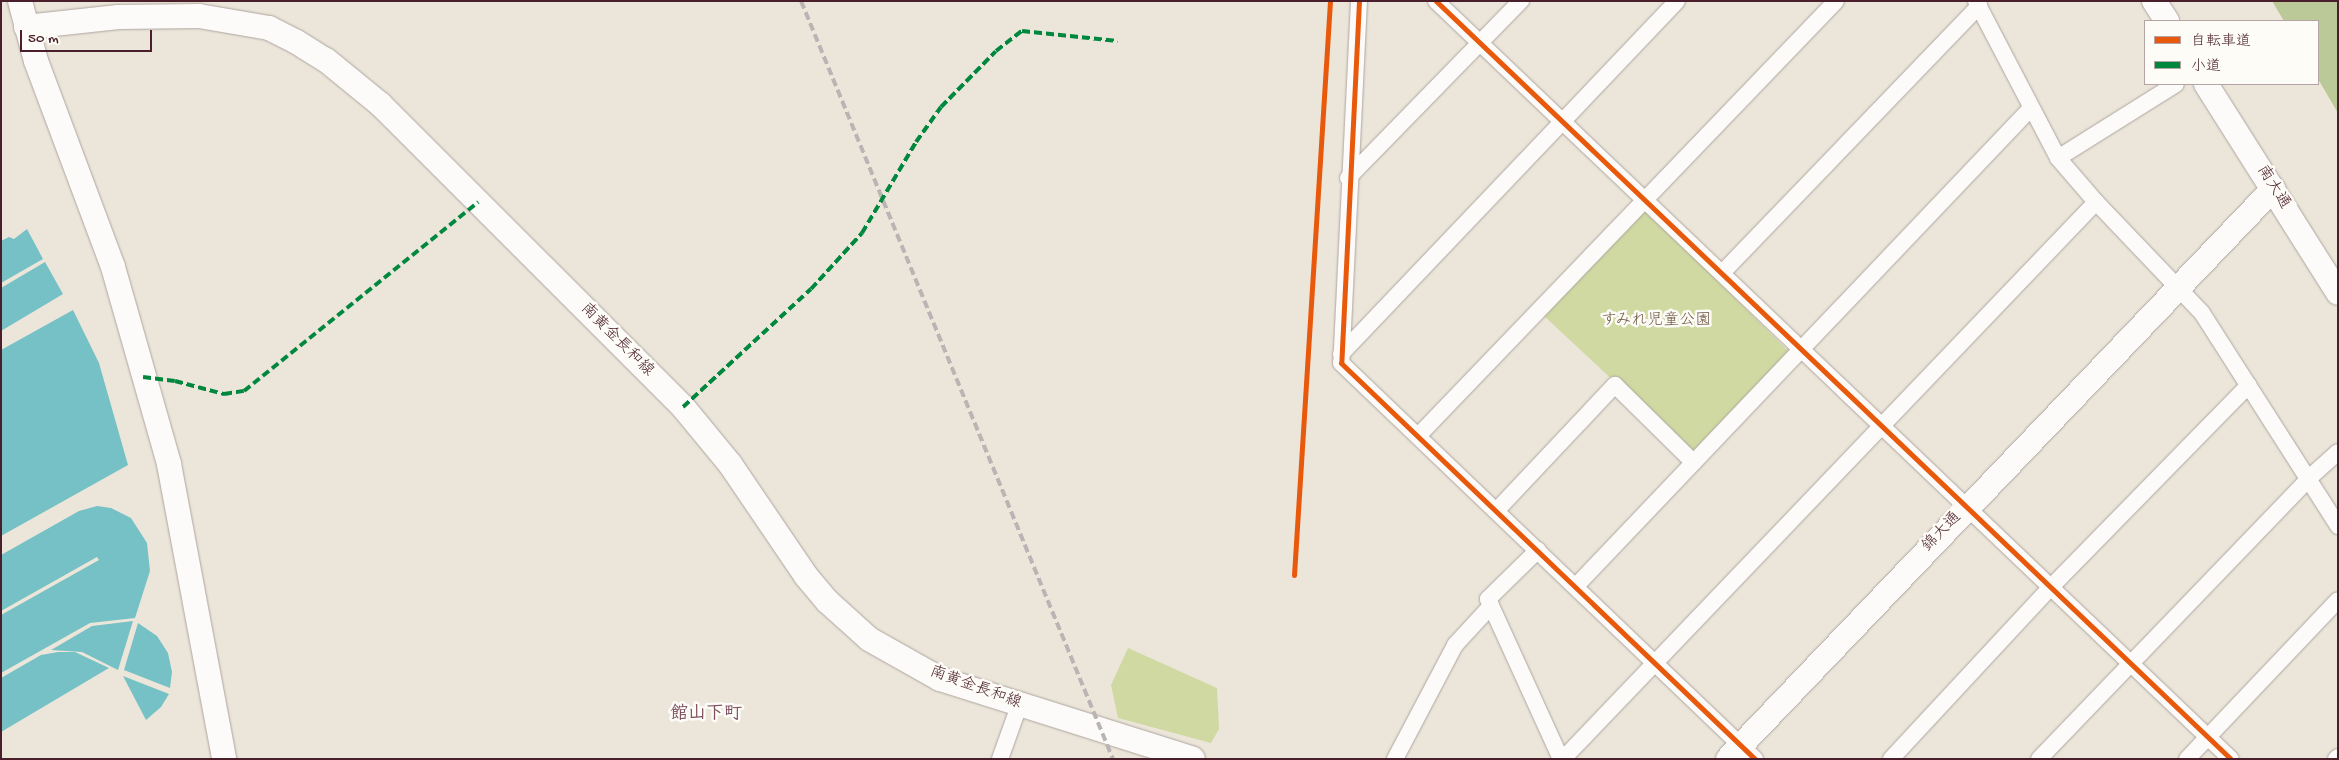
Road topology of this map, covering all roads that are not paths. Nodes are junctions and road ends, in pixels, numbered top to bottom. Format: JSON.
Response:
{"nodes":[{"id":1,"x":20,"y":1,"type":"edge"},
{"id":2,"x":1436,"y":1,"type":"edge"},
{"id":3,"x":1521,"y":1,"type":"edge"},
{"id":4,"x":1677,"y":1,"type":"edge"},
{"id":5,"x":1836,"y":1,"type":"edge"},
{"id":6,"x":2154,"y":1,"type":"edge"},
{"id":7,"x":1360,"y":2,"type":"edge"},
{"id":8,"x":1977,"y":4,"type":"edge"},
{"id":9,"x":2166,"y":20,"type":"edge"},
{"id":10,"x":26,"y":27,"type":"junction"},
{"id":11,"x":1480,"y":44,"type":"junction"},
{"id":12,"x":2174,"y":85,"type":"edge"},
{"id":13,"x":2207,"y":85,"type":"edge"},
{"id":14,"x":2031,"y":108,"type":"junction"},
{"id":15,"x":1562,"y":121,"type":"junction"},
{"id":16,"x":2058,"y":158,"type":"junction"},
{"id":17,"x":1348,"y":178,"type":"junction"},
{"id":18,"x":2273,"y":189,"type":"junction"},
{"id":19,"x":1646,"y":200,"type":"junction"},
{"id":20,"x":2096,"y":202,"type":"junction"},
{"id":21,"x":1722,"y":274,"type":"junction"},
{"id":22,"x":2178,"y":286,"type":"junction"},
{"id":23,"x":2338,"y":293,"type":"edge"},
{"id":24,"x":1803,"y":350,"type":"junction"},
{"id":25,"x":1341,"y":354,"type":"junction"},
{"id":26,"x":2249,"y":385,"type":"junction"},
{"id":27,"x":1880,"y":424,"type":"junction"},
{"id":28,"x":1418,"y":436,"type":"junction"},
{"id":29,"x":2338,"y":452,"type":"edge"},
{"id":30,"x":1693,"y":462,"type":"junction"},
{"id":31,"x":2308,"y":478,"type":"junction"},
{"id":32,"x":1968,"y":507,"type":"junction"},
{"id":33,"x":1497,"y":510,"type":"junction"},
{"id":34,"x":2338,"y":526,"type":"edge"},
{"id":35,"x":1538,"y":550,"type":"junction"},
{"id":36,"x":1576,"y":586,"type":"junction"},
{"id":37,"x":2052,"y":586,"type":"junction"},
{"id":38,"x":2338,"y":600,"type":"edge"},
{"id":39,"x":1491,"y":606,"type":"junction"},
{"id":40,"x":1655,"y":661,"type":"junction"},
{"id":41,"x":2131,"y":662,"type":"junction"},
{"id":42,"x":1019,"y":706,"type":"junction"},
{"id":43,"x":2208,"y":736,"type":"junction"},
{"id":44,"x":1741,"y":754,"type":"edge"},
{"id":45,"x":224,"y":759,"type":"edge"},
{"id":46,"x":1000,"y":759,"type":"edge"},
{"id":47,"x":1193,"y":759,"type":"edge"},
{"id":48,"x":1395,"y":759,"type":"edge"},
{"id":49,"x":1562,"y":759,"type":"edge"},
{"id":50,"x":1891,"y":759,"type":"edge"},
{"id":51,"x":2038,"y":759,"type":"edge"},
{"id":52,"x":2186,"y":759,"type":"edge"},
{"id":53,"x":2231,"y":759,"type":"edge"}],
"edges":[{"from":1,"to":10,"type":"street"},
{"from":2,"to":11,"type":"street"},
{"from":3,"to":11,"type":"street"},
{"from":4,"to":15,"type":"street"},
{"from":5,"to":19,"type":"street"},
{"from":6,"to":9,"type":"street"},
{"from":7,"to":17,"type":"street"},
{"from":8,"to":14,"type":"street"},
{"from":8,"to":21,"type":"street"},
{"from":10,"to":42,"type":"street","name":"南黄金長和線"},
{"from":10,"to":45,"type":"street"},
{"from":11,"to":15,"type":"street"},
{"from":11,"to":17,"type":"street"},
{"from":12,"to":16,"type":"street"},
{"from":13,"to":18,"type":"street","name":"南大通"},
{"from":14,"to":16,"type":"street"},
{"from":14,"to":24,"type":"street"},
{"from":15,"to":19,"type":"street"},
{"from":15,"to":25,"type":"street"},
{"from":16,"to":20,"type":"street"},
{"from":17,"to":25,"type":"street"},
{"from":18,"to":22,"type":"street","name":"錦大通"},
{"from":18,"to":23,"type":"street","name":"南大通"},
{"from":19,"to":21,"type":"street"},
{"from":19,"to":28,"type":"street"},
{"from":20,"to":22,"type":"street"},
{"from":20,"to":27,"type":"street"},
{"from":21,"to":24,"type":"street"},
{"from":22,"to":26,"type":"street"},
{"from":22,"to":32,"type":"street","name":"錦大通"},
{"from":24,"to":27,"type":"street"},
{"from":24,"to":30,"type":"street"},
{"from":25,"to":28,"type":"street"},
{"from":26,"to":31,"type":"street"},
{"from":26,"to":37,"type":"street"},
{"from":27,"to":32,"type":"street"},
{"from":27,"to":40,"type":"street"},
{"from":28,"to":33,"type":"street"},
{"from":29,"to":31,"type":"street"},
{"from":30,"to":33,"type":"street"},
{"from":30,"to":36,"type":"street"},
{"from":31,"to":34,"type":"street"},
{"from":31,"to":41,"type":"street"},
{"from":32,"to":37,"type":"street"},
{"from":32,"to":44,"type":"street","name":"錦大通"},
{"from":33,"to":35,"type":"street"},
{"from":35,"to":36,"type":"street"},
{"from":35,"to":39,"type":"street"},
{"from":36,"to":40,"type":"street"},
{"from":37,"to":41,"type":"street"},
{"from":37,"to":50,"type":"street"},
{"from":38,"to":43,"type":"street"},
{"from":39,"to":48,"type":"street"},
{"from":39,"to":49,"type":"street"},
{"from":40,"to":44,"type":"street"},
{"from":40,"to":49,"type":"street"},
{"from":41,"to":43,"type":"street"},
{"from":41,"to":51,"type":"street"},
{"from":42,"to":46,"type":"street"},
{"from":42,"to":47,"type":"street","name":"南黄金長和線"},
{"from":43,"to":52,"type":"street"},
{"from":43,"to":53,"type":"street"}]}
